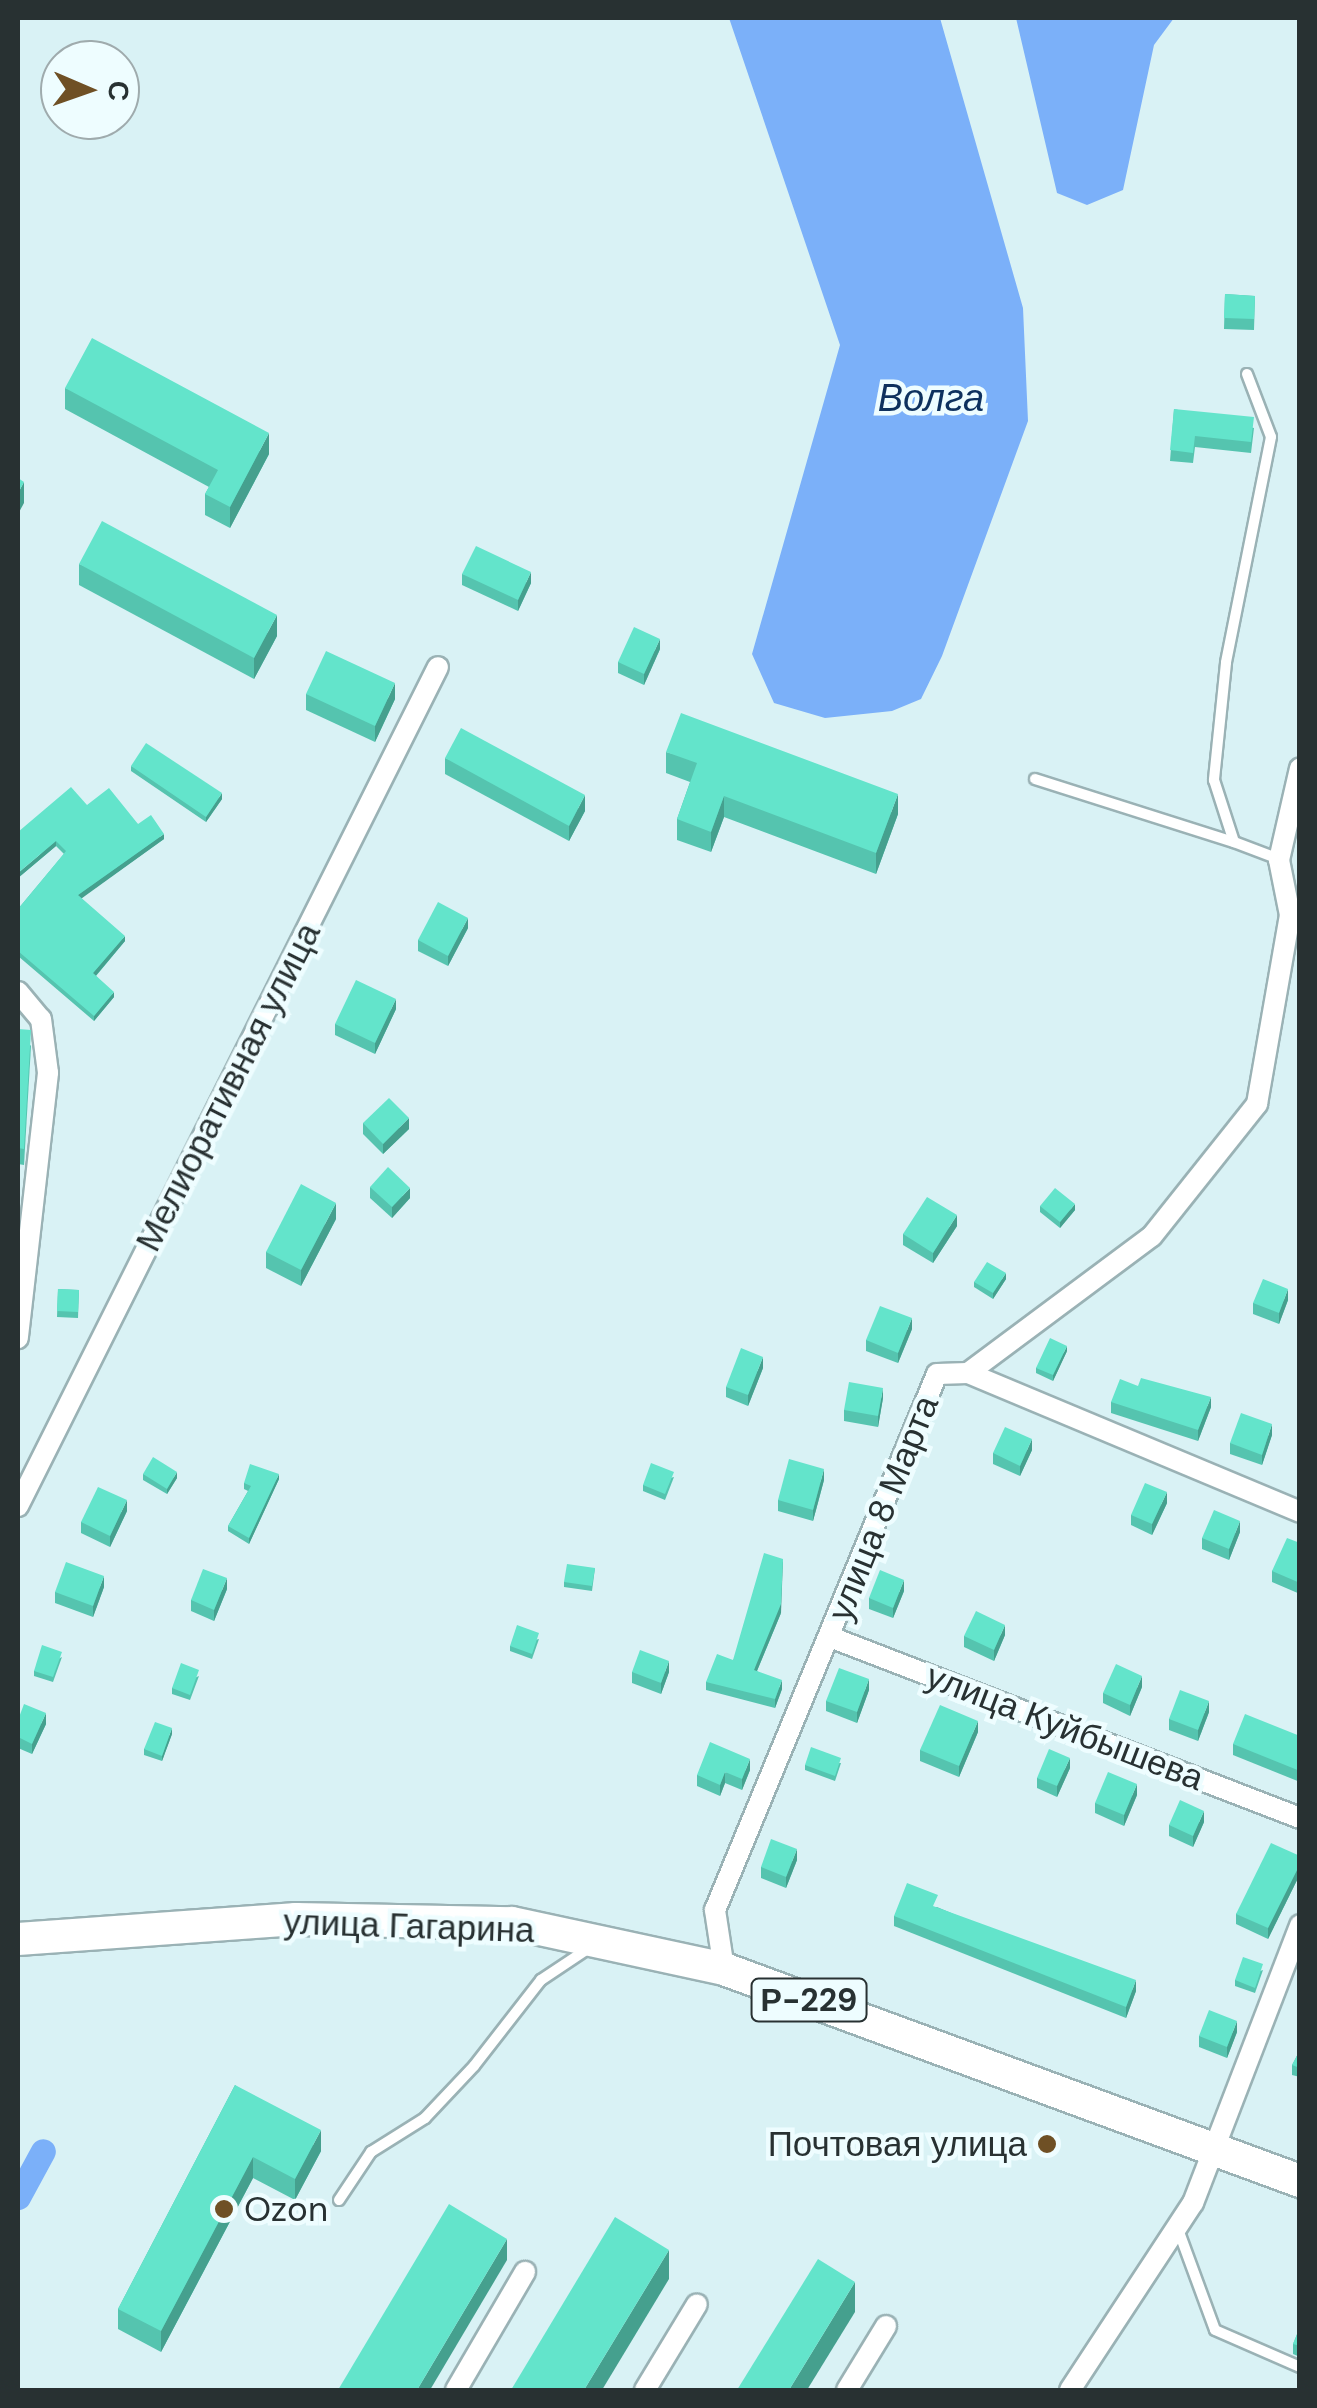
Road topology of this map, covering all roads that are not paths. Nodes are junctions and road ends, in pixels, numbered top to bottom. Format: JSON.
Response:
{"nodes":[{"id":1,"x":1247,"y":374,"type":"dead end"},
{"id":2,"x":438,"y":667,"type":"dead end"},
{"id":3,"x":1300,"y":768,"type":"edge"},
{"id":4,"x":1035,"y":779,"type":"dead end"},
{"id":5,"x":1296,"y":797,"type":"edge"},
{"id":6,"x":1234,"y":842,"type":"junction"},
{"id":7,"x":1280,"y":860,"type":"junction"},
{"id":8,"x":1291,"y":961,"type":"edge"},
{"id":9,"x":18,"y":992,"type":"edge"},
{"id":10,"x":21,"y":1269,"type":"edge"},
{"id":11,"x":18,"y":1338,"type":"edge"},
{"id":12,"x":968,"y":1374,"type":"junction"},
{"id":13,"x":18,"y":1506,"type":"edge"},
{"id":14,"x":1300,"y":1512,"type":"edge"},
{"id":15,"x":830,"y":1637,"type":"junction"},
{"id":16,"x":1300,"y":1818,"type":"edge"},
{"id":17,"x":1300,"y":1925,"type":"edge"},
{"id":18,"x":18,"y":1939,"type":"edge"},
{"id":19,"x":598,"y":1942,"type":"junction"},
{"id":20,"x":724,"y":1969,"type":"junction"},
{"id":21,"x":1219,"y":2148,"type":"junction"},
{"id":22,"x":1300,"y":2181,"type":"edge"},
{"id":23,"x":338,"y":2200,"type":"dead end"},
{"id":24,"x":1179,"y":2232,"type":"junction"},
{"id":25,"x":525,"y":2272,"type":"dead end"},
{"id":26,"x":697,"y":2304,"type":"dead end"},
{"id":27,"x":886,"y":2326,"type":"dead end"},
{"id":28,"x":1300,"y":2367,"type":"edge"},
{"id":29,"x":456,"y":2390,"type":"edge"},
{"id":30,"x":645,"y":2390,"type":"edge"},
{"id":31,"x":847,"y":2390,"type":"edge"},
{"id":32,"x":1070,"y":2390,"type":"edge"}],
"edges":[{"from":1,"to":6,"type":"lane"},
{"from":2,"to":13,"type":"street","name":"Мелиоративная улица"},
{"from":3,"to":5,"type":"street","name":"улица 8 Марта"},
{"from":4,"to":6,"type":"lane"},
{"from":5,"to":7,"type":"street","name":"улица 8 Марта"},
{"from":6,"to":7,"type":"lane"},
{"from":7,"to":8,"type":"street","name":"улица 8 Марта"},
{"from":8,"to":12,"type":"street","name":"улица 8 Марта"},
{"from":9,"to":10,"type":"street"},
{"from":10,"to":11,"type":"street"},
{"from":12,"to":14,"type":"street"},
{"from":12,"to":15,"type":"street","name":"улица 8 Марта"},
{"from":15,"to":16,"type":"street","name":"улица Куйбышева"},
{"from":15,"to":20,"type":"street","name":"улица 8 Марта"},
{"from":17,"to":21,"type":"street"},
{"from":18,"to":19,"type":"main road","name":"улица Гагарина","number":"Р-229"},
{"from":19,"to":20,"type":"main road","name":"улица Гагарина","number":"Р-229"},
{"from":19,"to":23,"type":"lane"},
{"from":20,"to":21,"type":"main road","name":"улица Гагарина","number":"Р-229"},
{"from":21,"to":22,"type":"main road","name":"улица Гагарина","number":"Р-229"},
{"from":21,"to":24,"type":"street"},
{"from":24,"to":28,"type":"lane"},
{"from":24,"to":32,"type":"street"},
{"from":25,"to":29,"type":"street"},
{"from":26,"to":30,"type":"street"},
{"from":27,"to":31,"type":"street"}]}
